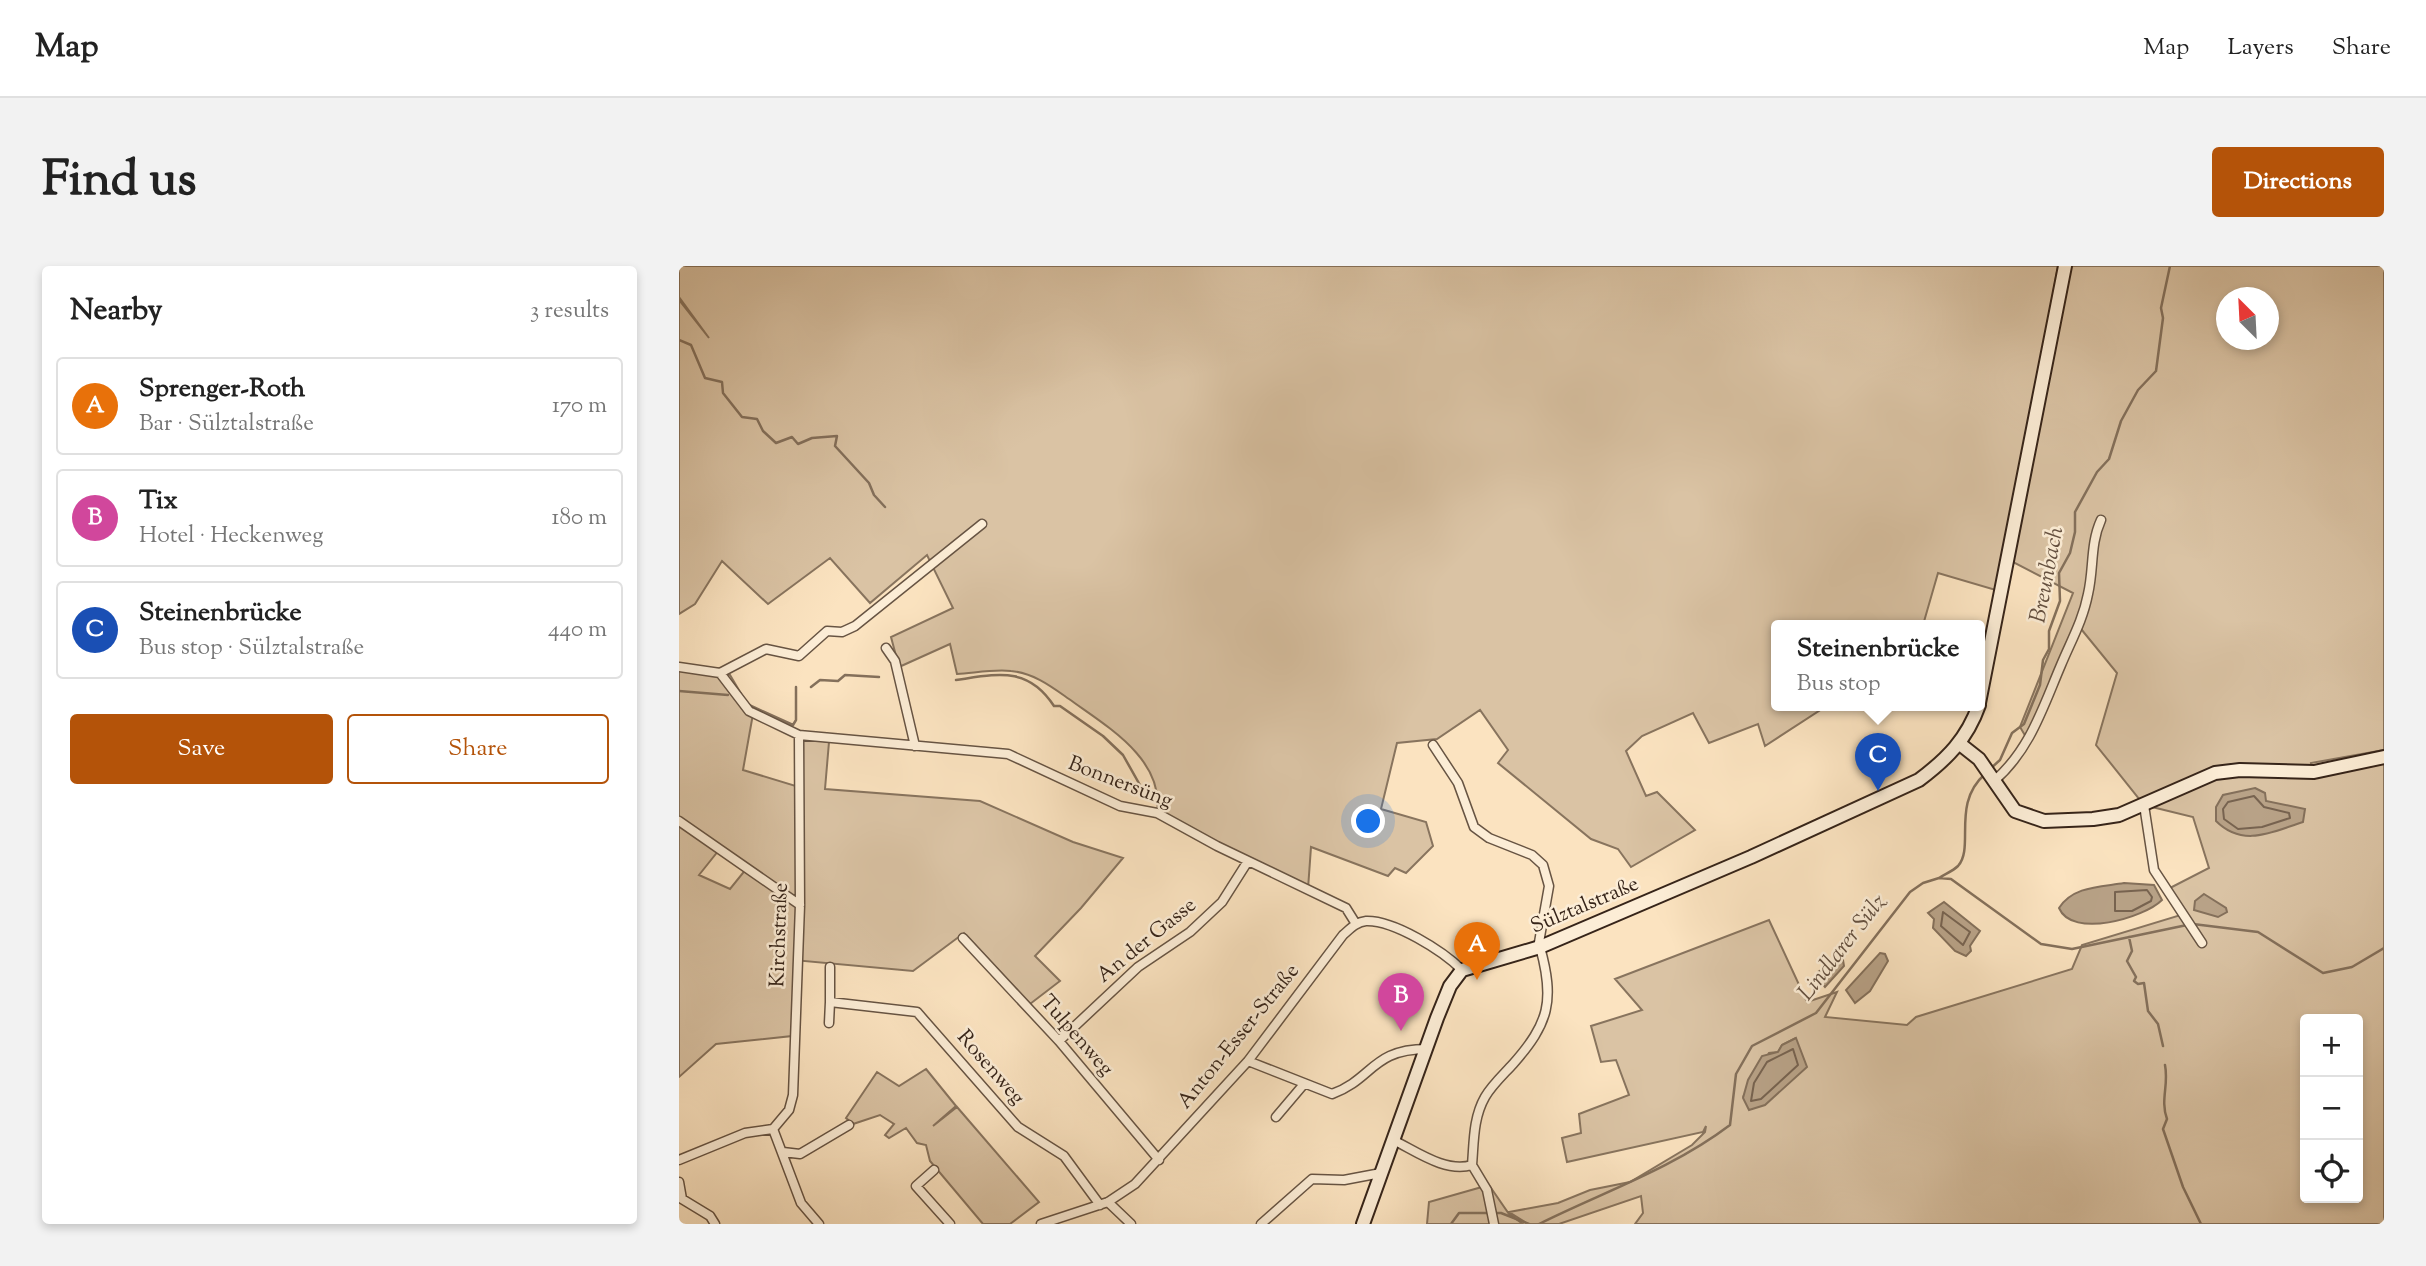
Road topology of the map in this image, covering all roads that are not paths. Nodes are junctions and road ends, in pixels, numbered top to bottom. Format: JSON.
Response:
{"nodes":[{"id":1,"x":2065,"y":266,"type":"edge"},
{"id":2,"x":2101,"y":520,"type":"dead end"},
{"id":3,"x":982,"y":524,"type":"dead end"},
{"id":4,"x":886,"y":648,"type":"dead end"},
{"id":5,"x":679,"y":667,"type":"edge"},
{"id":6,"x":720,"y":673,"type":"junction"},
{"id":7,"x":1985,"y":673,"type":"edge"},
{"id":8,"x":1976,"y":711,"type":"edge"},
{"id":9,"x":799,"y":735,"type":"junction"},
{"id":10,"x":1960,"y":744,"type":"junction"},
{"id":11,"x":1433,"y":745,"type":"dead end"},
{"id":12,"x":915,"y":746,"type":"junction"},
{"id":13,"x":2384,"y":757,"type":"edge"},
{"id":14,"x":1990,"y":774,"type":"junction"},
{"id":15,"x":2144,"y":805,"type":"junction"},
{"id":16,"x":679,"y":821,"type":"edge"},
{"id":17,"x":1248,"y":861,"type":"junction"},
{"id":18,"x":800,"y":905,"type":"junction"},
{"id":19,"x":1356,"y":923,"type":"junction"},
{"id":20,"x":963,"y":938,"type":"dead end"},
{"id":21,"x":2202,"y":943,"type":"dead end"},
{"id":22,"x":1539,"y":947,"type":"junction"},
{"id":23,"x":830,"y":967,"type":"dead end"},
{"id":24,"x":1462,"y":970,"type":"junction"},
{"id":25,"x":830,"y":1002,"type":"junction"},
{"id":26,"x":829,"y":1023,"type":"dead end"},
{"id":27,"x":1059,"y":1041,"type":"junction"},
{"id":28,"x":1427,"y":1049,"type":"junction"},
{"id":29,"x":1248,"y":1061,"type":"junction"},
{"id":30,"x":1304,"y":1084,"type":"junction"},
{"id":31,"x":1276,"y":1117,"type":"dead end"},
{"id":32,"x":849,"y":1125,"type":"dead end"},
{"id":33,"x":773,"y":1129,"type":"junction"},
{"id":34,"x":1393,"y":1140,"type":"junction"},
{"id":35,"x":783,"y":1152,"type":"junction"},
{"id":36,"x":679,"y":1160,"type":"edge"},
{"id":37,"x":1159,"y":1160,"type":"junction"},
{"id":38,"x":1472,"y":1166,"type":"junction"},
{"id":39,"x":934,"y":1170,"type":"dead end"},
{"id":40,"x":1381,"y":1173,"type":"junction"},
{"id":41,"x":679,"y":1182,"type":"edge"},
{"id":42,"x":1104,"y":1204,"type":"junction"},
{"id":43,"x":1493,"y":1221,"type":"edge"},
{"id":44,"x":715,"y":1224,"type":"edge"},
{"id":45,"x":819,"y":1224,"type":"edge"},
{"id":46,"x":950,"y":1224,"type":"edge"},
{"id":47,"x":1041,"y":1224,"type":"edge"},
{"id":48,"x":1131,"y":1224,"type":"edge"},
{"id":49,"x":1261,"y":1224,"type":"edge"},
{"id":50,"x":1363,"y":1224,"type":"edge"}],
"edges":[{"from":1,"to":7,"type":"main road","name":"Sülztalstraße"},
{"from":2,"to":14,"type":"street"},
{"from":3,"to":6,"type":"street"},
{"from":4,"to":12,"type":"street"},
{"from":5,"to":6,"type":"street"},
{"from":6,"to":9,"type":"street","name":"Bonnersüng"},
{"from":8,"to":10,"type":"main road","name":"Sülztalstraße"},
{"from":9,"to":12,"type":"street","name":"Bonnersüng"},
{"from":9,"to":18,"type":"street","name":"Kirchstraße"},
{"from":10,"to":14,"type":"main road"},
{"from":10,"to":22,"type":"main road","name":"Sülztalstraße"},
{"from":11,"to":22,"type":"street"},
{"from":12,"to":17,"type":"street","name":"Bonnersüng"},
{"from":13,"to":15,"type":"main road"},
{"from":14,"to":15,"type":"main road"},
{"from":15,"to":21,"type":"street"},
{"from":16,"to":18,"type":"street"},
{"from":17,"to":19,"type":"street","name":"Bonnersüng"},
{"from":17,"to":27,"type":"street","name":"An der Gasse"},
{"from":18,"to":33,"type":"street","name":"Kirchstraße"},
{"from":19,"to":24,"type":"street"},
{"from":19,"to":29,"type":"street","name":"Anton-Esser-Straße"},
{"from":20,"to":27,"type":"street","name":"Tulpenweg"},
{"from":22,"to":24,"type":"main road","name":"Sülztalstraße"},
{"from":22,"to":38,"type":"street"},
{"from":23,"to":25,"type":"street"},
{"from":24,"to":28,"type":"main road"},
{"from":25,"to":26,"type":"street"},
{"from":25,"to":42,"type":"street","name":"Rosenweg"},
{"from":27,"to":37,"type":"street","name":"Tulpenweg"},
{"from":28,"to":30,"type":"street"},
{"from":28,"to":34,"type":"main road"},
{"from":29,"to":30,"type":"street"},
{"from":29,"to":37,"type":"street","name":"Anton-Esser-Straße"},
{"from":30,"to":31,"type":"street"},
{"from":32,"to":35,"type":"street"},
{"from":33,"to":35,"type":"street"},
{"from":33,"to":36,"type":"street"},
{"from":34,"to":38,"type":"street"},
{"from":34,"to":40,"type":"main road"},
{"from":35,"to":45,"type":"street"},
{"from":37,"to":42,"type":"street","name":"Anton-Esser-Straße"},
{"from":38,"to":43,"type":"street"},
{"from":39,"to":46,"type":"street"},
{"from":40,"to":49,"type":"street"},
{"from":40,"to":50,"type":"main road"},
{"from":41,"to":44,"type":"street"},
{"from":42,"to":47,"type":"street","name":"Anton-Esser-Straße"},
{"from":42,"to":48,"type":"street","name":"Rosenweg"}]}
